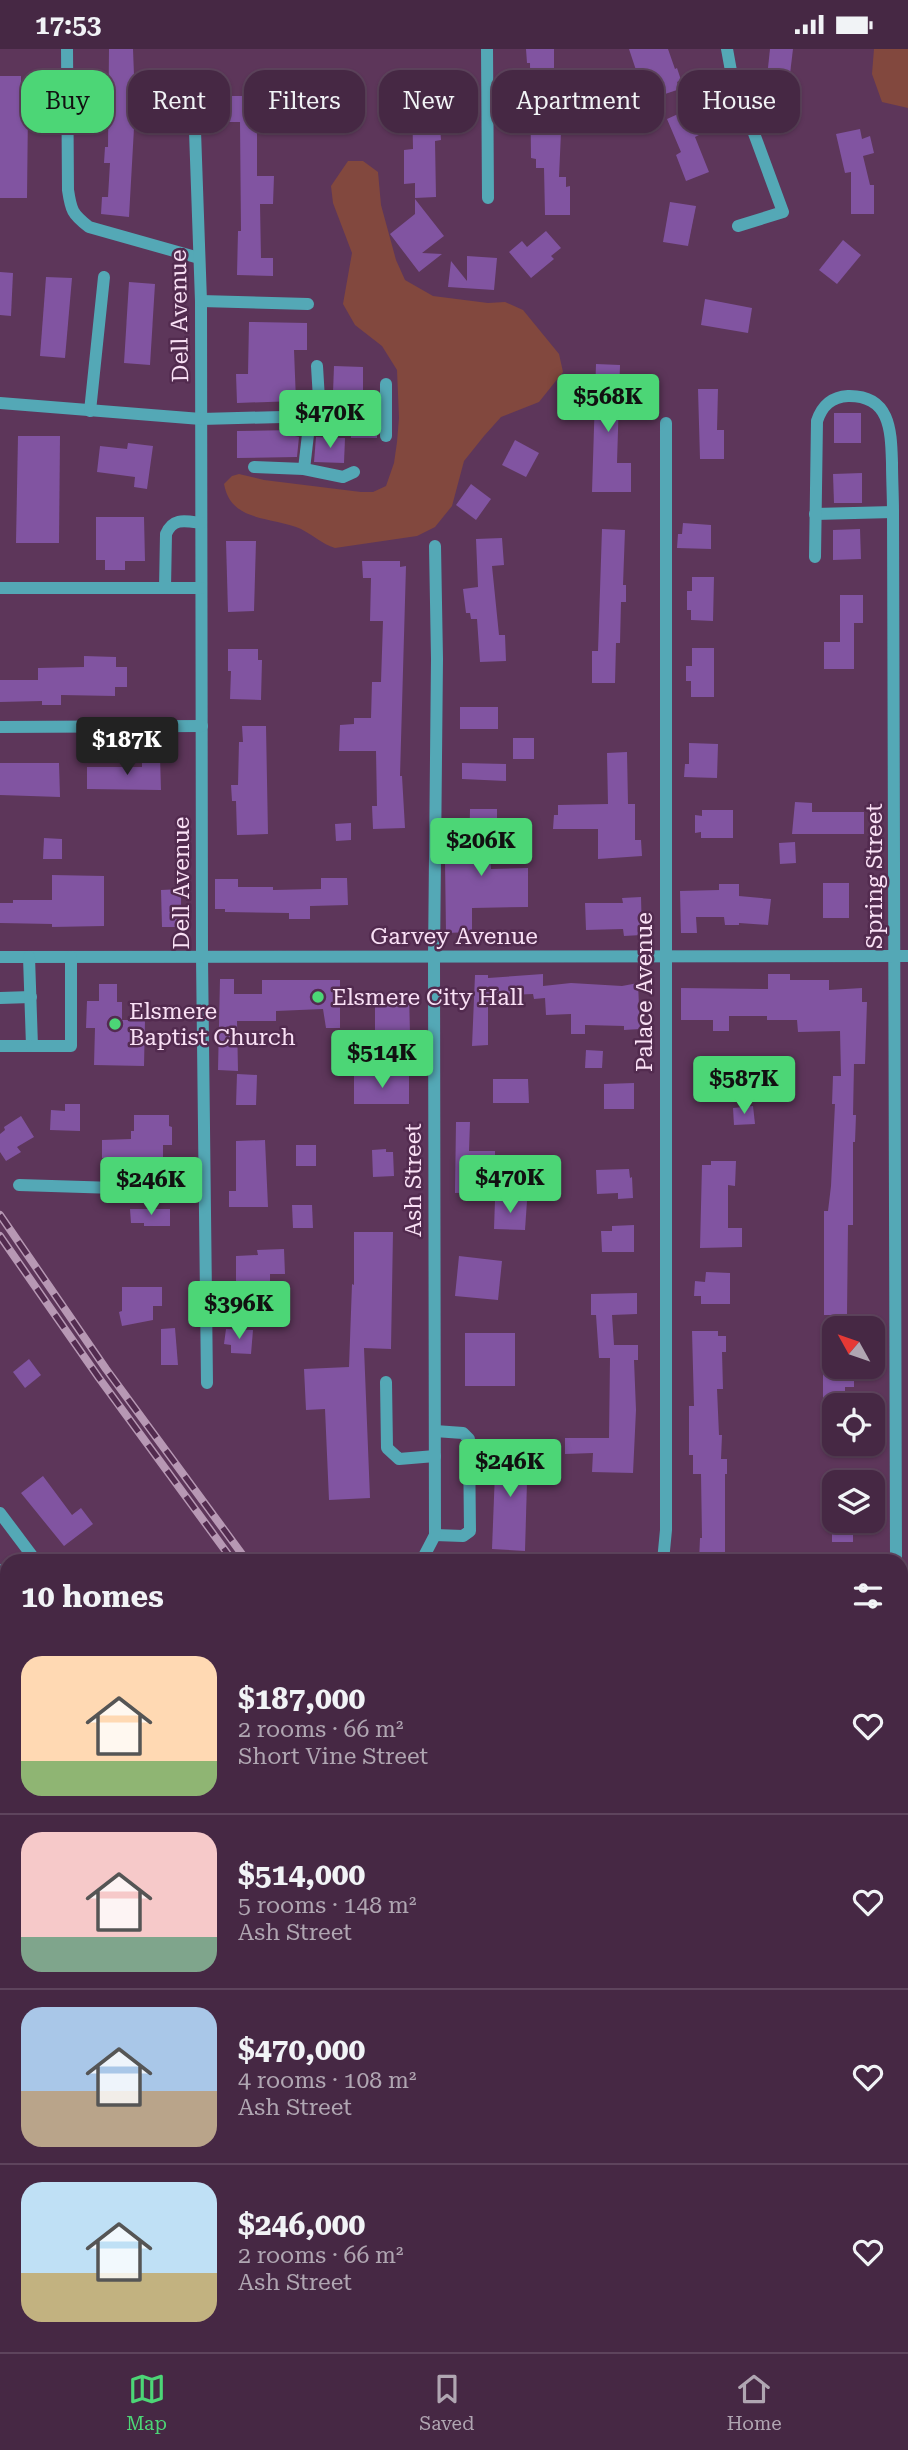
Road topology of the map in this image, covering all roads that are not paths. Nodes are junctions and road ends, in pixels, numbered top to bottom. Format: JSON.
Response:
{"nodes":[{"id":1,"x":67,"y":49,"type":"edge"},
{"id":2,"x":487,"y":49,"type":"edge"},
{"id":3,"x":727,"y":49,"type":"edge"},
{"id":4,"x":195,"y":133,"type":"edge"},
{"id":5,"x":488,"y":198,"type":"dead end"},
{"id":6,"x":738,"y":226,"type":"dead end"},
{"id":7,"x":200,"y":258,"type":"junction"},
{"id":8,"x":104,"y":277,"type":"dead end"},
{"id":9,"x":201,"y":301,"type":"junction"},
{"id":10,"x":308,"y":304,"type":"dead end"},
{"id":11,"x":317,"y":366,"type":"dead end"},
{"id":12,"x":386,"y":384,"type":"dead end"},
{"id":13,"x":385,"y":402,"type":"junction"},
{"id":14,"x":0,"y":403,"type":"edge"},
{"id":15,"x":319,"y":406,"type":"junction"},
{"id":16,"x":90,"y":411,"type":"junction"},
{"id":17,"x":310,"y":417,"type":"junction"},
{"id":18,"x":201,"y":419,"type":"junction"},
{"id":19,"x":666,"y":423,"type":"dead end"},
{"id":20,"x":386,"y":436,"type":"dead end"},
{"id":21,"x":254,"y":467,"type":"dead end"},
{"id":22,"x":304,"y":470,"type":"junction"},
{"id":23,"x":354,"y":472,"type":"dead end"},
{"id":24,"x":893,"y":512,"type":"junction"},
{"id":25,"x":815,"y":514,"type":"junction"},
{"id":26,"x":201,"y":523,"type":"junction"},
{"id":27,"x":435,"y":546,"type":"dead end"},
{"id":28,"x":816,"y":557,"type":"dead end"},
{"id":29,"x":0,"y":588,"type":"edge"},
{"id":30,"x":165,"y":588,"type":"junction"},
{"id":31,"x":201,"y":588,"type":"junction"},
{"id":32,"x":202,"y":726,"type":"junction"},
{"id":33,"x":0,"y":727,"type":"edge"},
{"id":34,"x":902,"y":956,"type":"edge"},
{"id":35,"x":0,"y":957,"type":"edge"},
{"id":36,"x":30,"y":957,"type":"junction"},
{"id":37,"x":71,"y":957,"type":"junction"},
{"id":38,"x":202,"y":957,"type":"junction"},
{"id":39,"x":434,"y":957,"type":"junction"},
{"id":40,"x":665,"y":957,"type":"junction"},
{"id":41,"x":0,"y":997,"type":"edge"},
{"id":42,"x":31,"y":997,"type":"junction"},
{"id":43,"x":0,"y":1046,"type":"edge"},
{"id":44,"x":33,"y":1046,"type":"junction"},
{"id":45,"x":19,"y":1185,"type":"dead end"},
{"id":46,"x":204,"y":1186,"type":"junction"},
{"id":47,"x":386,"y":1382,"type":"dead end"},
{"id":48,"x":208,"y":1383,"type":"dead end"},
{"id":49,"x":436,"y":1431,"type":"junction"},
{"id":50,"x":435,"y":1456,"type":"junction"},
{"id":51,"x":0,"y":1513,"type":"edge"},
{"id":52,"x":435,"y":1535,"type":"junction"},
{"id":53,"x":31,"y":1554,"type":"edge"},
{"id":54,"x":425,"y":1554,"type":"edge"},
{"id":55,"x":664,"y":1554,"type":"edge"},
{"id":56,"x":896,"y":1554,"type":"edge"}],
"edges":[{"from":1,"to":7,"type":"street"},
{"from":2,"to":5,"type":"street"},
{"from":3,"to":6,"type":"street"},
{"from":4,"to":7,"type":"street","name":"Dell Avenue"},
{"from":7,"to":9,"type":"street","name":"Dell Avenue"},
{"from":8,"to":16,"type":"street"},
{"from":9,"to":10,"type":"street"},
{"from":9,"to":18,"type":"street","name":"Dell Avenue"},
{"from":11,"to":15,"type":"street"},
{"from":12,"to":13,"type":"street"},
{"from":13,"to":15,"type":"street"},
{"from":13,"to":20,"type":"street"},
{"from":14,"to":16,"type":"street"},
{"from":15,"to":17,"type":"street"},
{"from":16,"to":18,"type":"street"},
{"from":17,"to":18,"type":"street"},
{"from":17,"to":22,"type":"street"},
{"from":18,"to":26,"type":"street","name":"Dell Avenue"},
{"from":19,"to":40,"type":"street","name":"Palace Avenue"},
{"from":21,"to":22,"type":"street"},
{"from":22,"to":23,"type":"street"},
{"from":24,"to":25,"type":"street"},
{"from":24,"to":25,"type":"street","name":"Spring Street"},
{"from":24,"to":34,"type":"street","name":"Spring Street"},
{"from":25,"to":28,"type":"street","name":"Spring Street"},
{"from":26,"to":30,"type":"street"},
{"from":26,"to":31,"type":"street","name":"Dell Avenue"},
{"from":27,"to":39,"type":"street","name":"Ash Street"},
{"from":29,"to":30,"type":"street"},
{"from":30,"to":31,"type":"street"},
{"from":31,"to":32,"type":"street","name":"Dell Avenue"},
{"from":32,"to":33,"type":"street"},
{"from":32,"to":38,"type":"street","name":"Dell Avenue"},
{"from":34,"to":40,"type":"street","name":"Garvey Avenue"},
{"from":34,"to":56,"type":"street","name":"Spring Street"},
{"from":35,"to":36,"type":"street","name":"Garvey Avenue"},
{"from":36,"to":37,"type":"street","name":"Garvey Avenue"},
{"from":36,"to":42,"type":"street"},
{"from":37,"to":38,"type":"street","name":"Garvey Avenue"},
{"from":37,"to":44,"type":"street"},
{"from":38,"to":39,"type":"street","name":"Garvey Avenue"},
{"from":38,"to":46,"type":"street","name":"Dell Avenue"},
{"from":39,"to":40,"type":"street","name":"Garvey Avenue"},
{"from":39,"to":49,"type":"street","name":"Ash Street"},
{"from":40,"to":55,"type":"street","name":"Palace Avenue"},
{"from":41,"to":42,"type":"street"},
{"from":42,"to":44,"type":"street"},
{"from":43,"to":44,"type":"street"},
{"from":45,"to":46,"type":"street"},
{"from":46,"to":48,"type":"street","name":"Dell Avenue"},
{"from":47,"to":50,"type":"street"},
{"from":49,"to":50,"type":"street","name":"Ash Street"},
{"from":49,"to":52,"type":"street"},
{"from":50,"to":52,"type":"street","name":"Ash Street"},
{"from":51,"to":53,"type":"street"},
{"from":52,"to":54,"type":"street","name":"Ash Street"}]}
